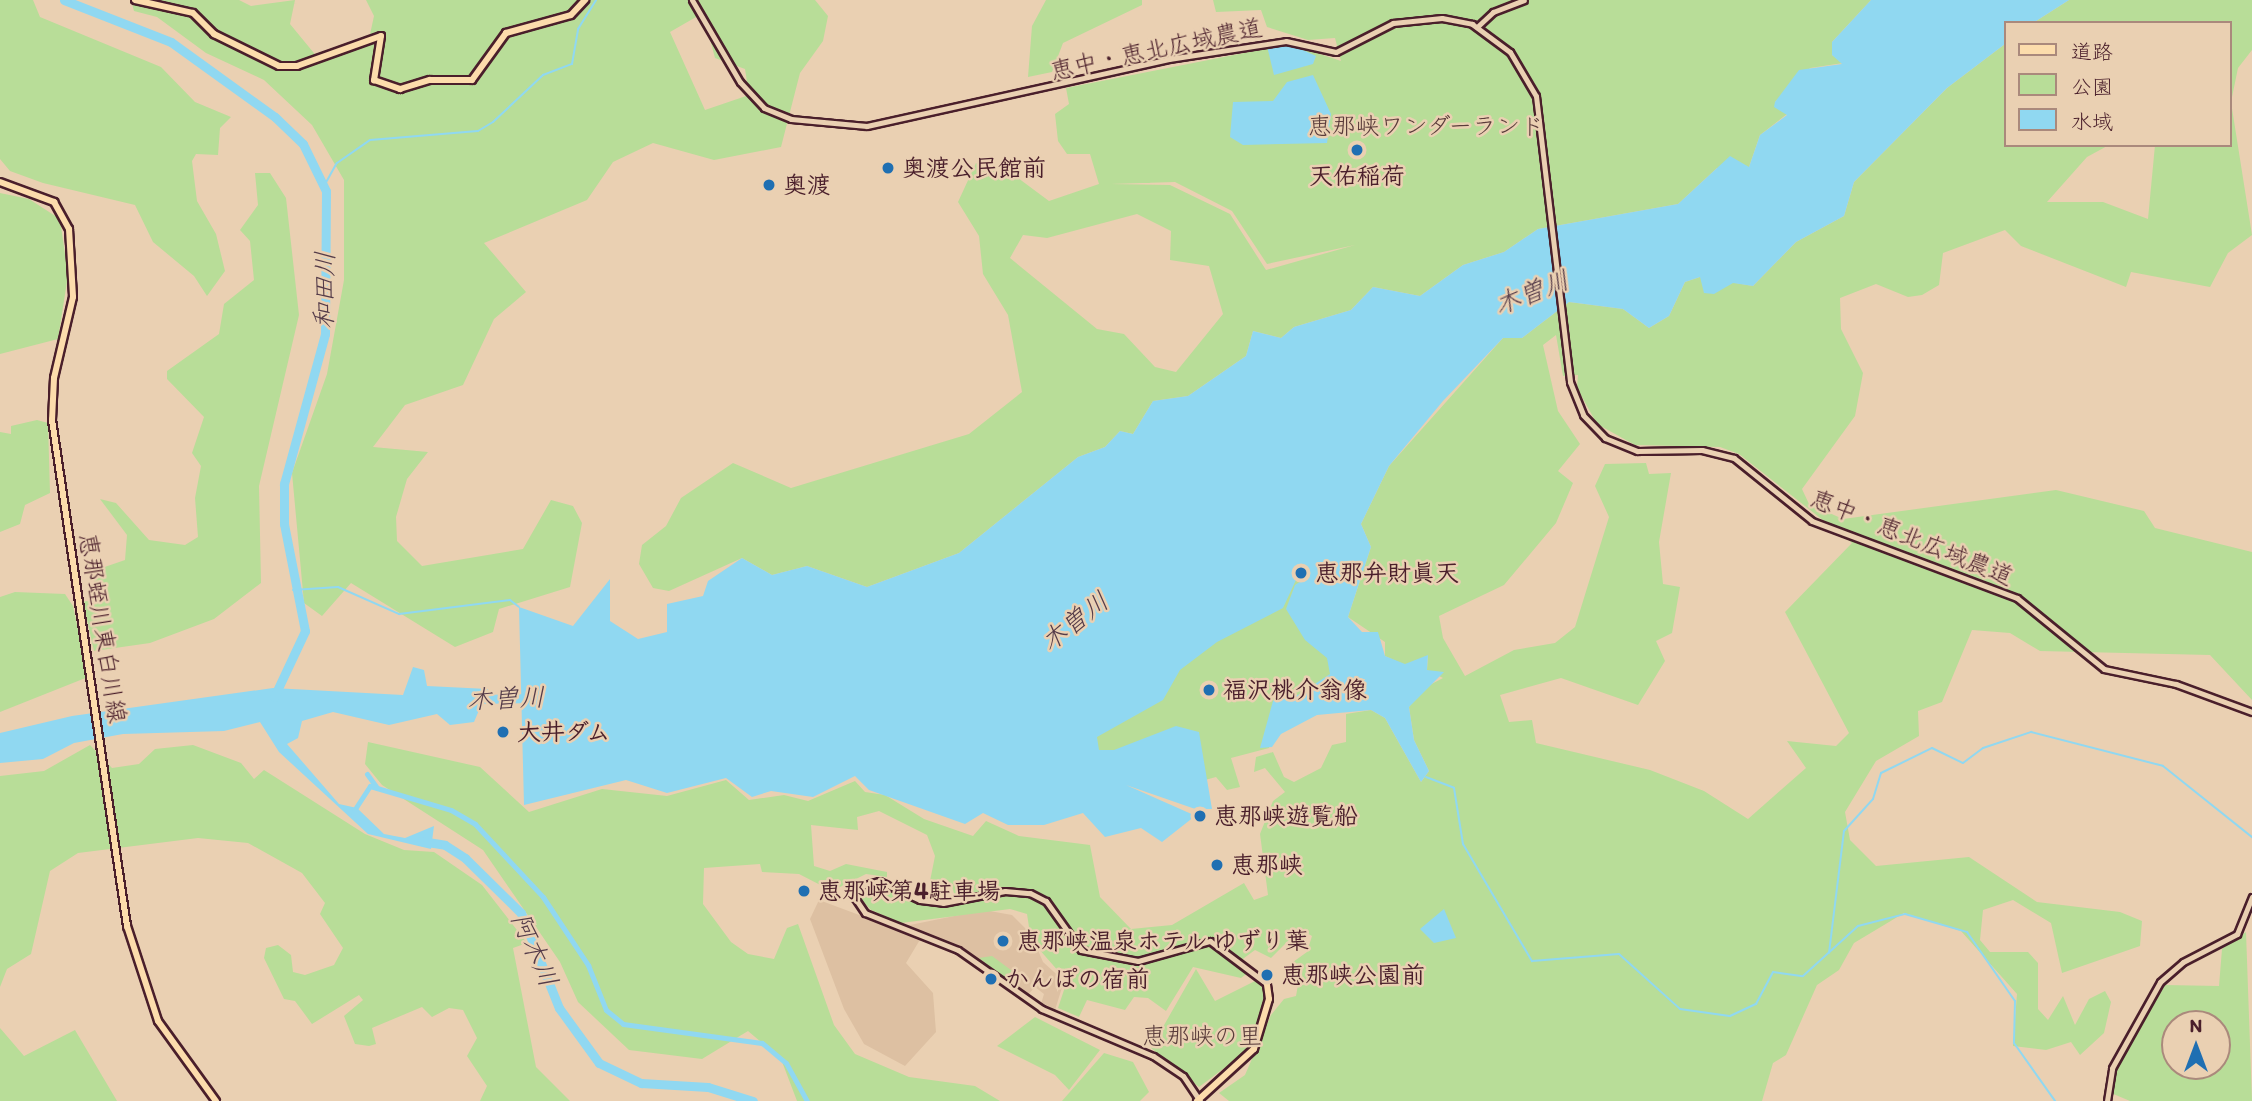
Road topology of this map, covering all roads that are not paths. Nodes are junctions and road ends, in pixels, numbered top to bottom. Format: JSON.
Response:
{"nodes":[{"id":1,"x":135,"y":0,"type":"edge"},
{"id":2,"x":585,"y":0,"type":"edge"},
{"id":3,"x":692,"y":0,"type":"edge"},
{"id":4,"x":1524,"y":0,"type":"edge"},
{"id":5,"x":1477,"y":27,"type":"junction"},
{"id":6,"x":0,"y":181,"type":"edge"},
{"id":7,"x":2252,"y":712,"type":"edge"},
{"id":8,"x":2252,"y":897,"type":"edge"},
{"id":9,"x":1267,"y":984,"type":"joint"},
{"id":10,"x":1198,"y":1100,"type":"edge"},
{"id":11,"x":216,"y":1101,"type":"edge"},
{"id":12,"x":2107,"y":1101,"type":"edge"}],
"edges":[{"from":1,"to":2,"type":"main road"},
{"from":3,"to":5,"type":"street","name":"恵中・恵北広域農道"},
{"from":4,"to":5,"type":"street"},
{"from":5,"to":7,"type":"street","name":"恵中・恵北広域農道"},
{"from":6,"to":11,"type":"main road","name":"恵那蛭川東白川線"},
{"from":8,"to":12,"type":"street"},
{"from":9,"to":10,"type":"main road"},
{"from":9,"to":10,"type":"street"}]}
